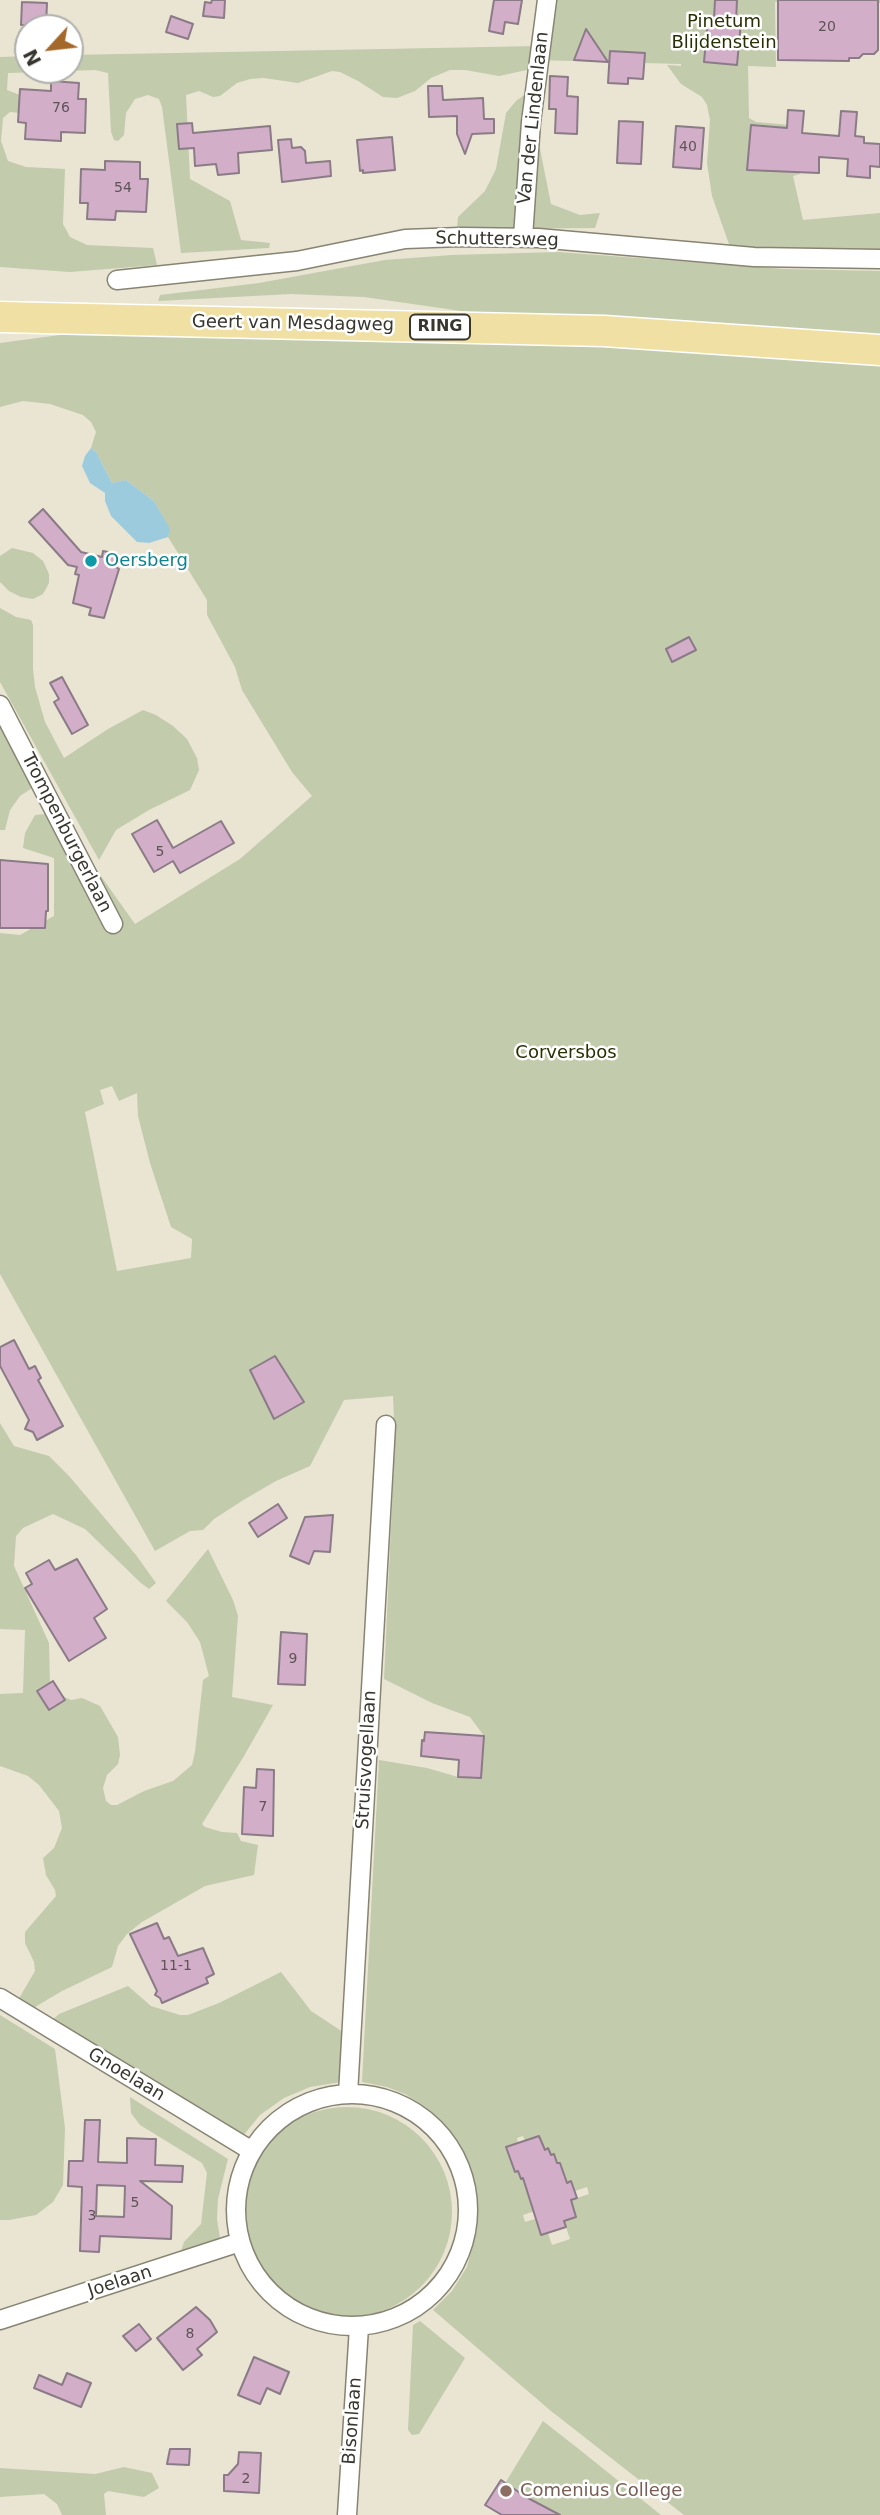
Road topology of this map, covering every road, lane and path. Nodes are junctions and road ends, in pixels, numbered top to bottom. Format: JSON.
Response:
{"nodes":[{"id":1,"x":547,"y":0,"type":"edge"},
{"id":2,"x":523,"y":237,"type":"junction"},
{"id":3,"x":880,"y":258,"type":"edge"},
{"id":4,"x":117,"y":280,"type":"dead end"},
{"id":5,"x":0,"y":317,"type":"edge"},
{"id":6,"x":880,"y":350,"type":"edge"},
{"id":7,"x":0,"y":705,"type":"edge"},
{"id":8,"x":113,"y":924,"type":"dead end"},
{"id":9,"x":386,"y":1425,"type":"dead end"},
{"id":10,"x":0,"y":1998,"type":"edge"},
{"id":11,"x":348,"y":2094,"type":"junction"},
{"id":12,"x":252,"y":2151,"type":"junction"},
{"id":13,"x":240,"y":2242,"type":"junction"},
{"id":14,"x":0,"y":2320,"type":"edge"},
{"id":15,"x":359,"y":2327,"type":"junction"},
{"id":16,"x":347,"y":2515,"type":"edge"}],
"edges":[{"from":1,"to":2,"type":"street","name":"Van der Lindenlaan"},
{"from":2,"to":3,"type":"street","name":"Schuttersweg"},
{"from":2,"to":4,"type":"street","name":"Schuttersweg"},
{"from":5,"to":6,"type":"main road","name":"Geert van Mesdagweg","number":"RING"},
{"from":7,"to":8,"type":"street","name":"Trompenburgerlaan"},
{"from":9,"to":11,"type":"street","name":"Struisvogellaan"},
{"from":10,"to":12,"type":"street","name":"Gnoelaan"},
{"from":11,"to":12,"type":"street"},
{"from":11,"to":15,"type":"street"},
{"from":12,"to":13,"type":"street"},
{"from":13,"to":14,"type":"street","name":"Joelaan"},
{"from":13,"to":15,"type":"street"},
{"from":15,"to":16,"type":"street","name":"Bisonlaan"}]}
